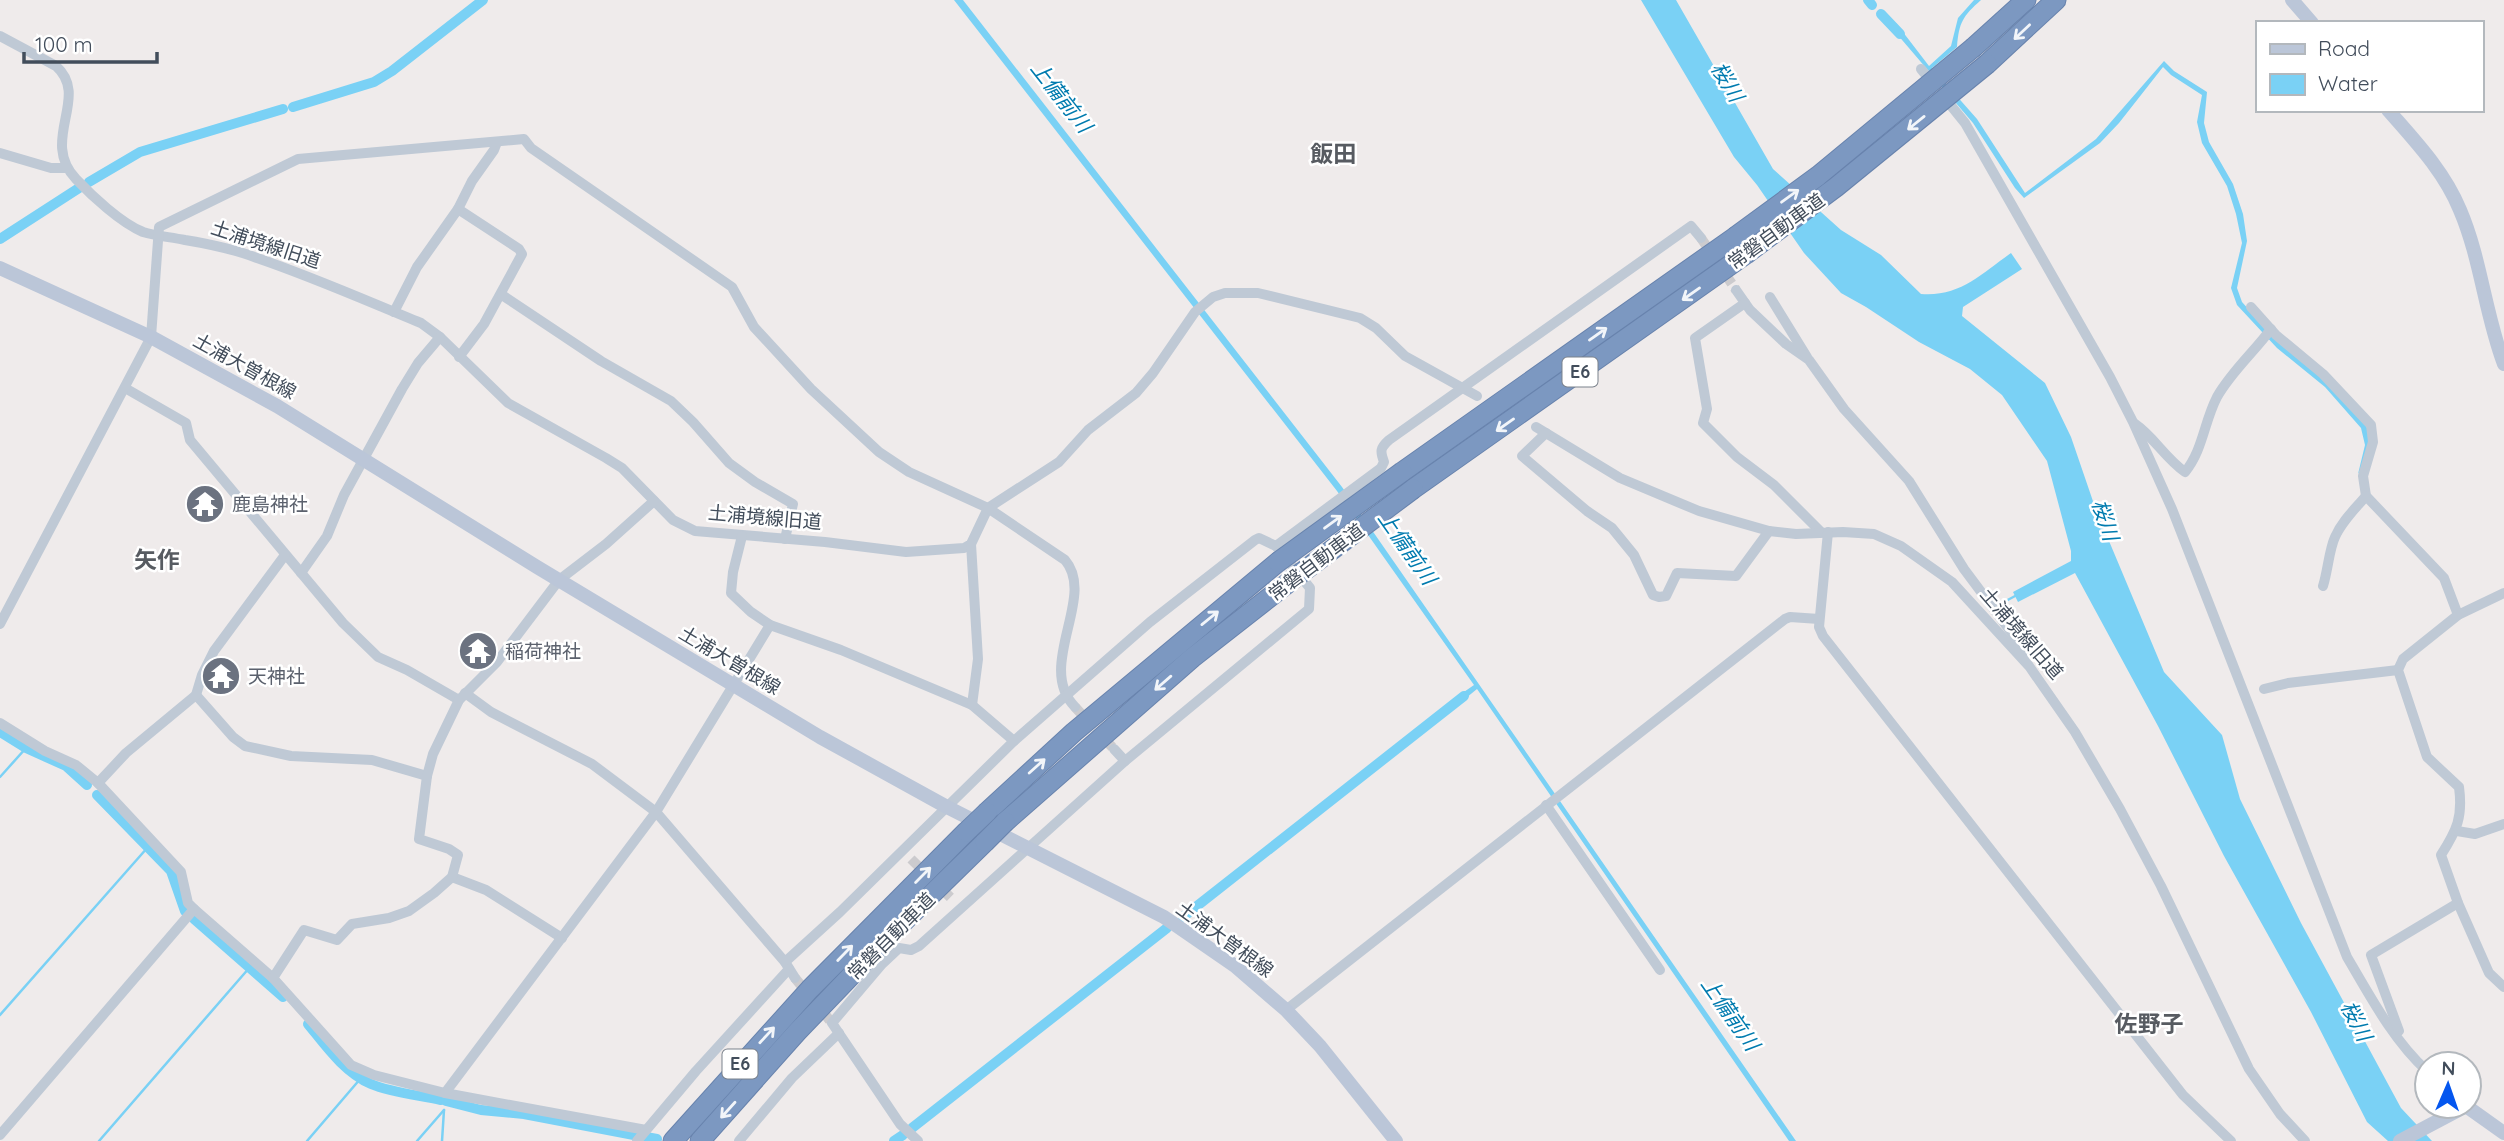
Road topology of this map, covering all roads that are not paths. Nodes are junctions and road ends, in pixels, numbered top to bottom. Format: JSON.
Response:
{"nodes":[{"id":1,"x":2026,"y":0,"type":"edge"},
{"id":2,"x":2056,"y":0,"type":"edge"},
{"id":3,"x":2292,"y":0,"type":"edge"},
{"id":4,"x":2310,"y":21,"type":"edge"},
{"id":5,"x":0,"y":36,"type":"edge"},
{"id":6,"x":1921,"y":69,"type":"dead end"},
{"id":7,"x":2390,"y":112,"type":"edge"},
{"id":8,"x":497,"y":142,"type":"junction"},
{"id":9,"x":0,"y":153,"type":"edge"},
{"id":10,"x":67,"y":168,"type":"junction"},
{"id":11,"x":458,"y":209,"type":"junction"},
{"id":12,"x":157,"y":235,"type":"junction"},
{"id":13,"x":1702,"y":238,"type":"dead end"},
{"id":14,"x":0,"y":268,"type":"edge"},
{"id":15,"x":1736,"y":290,"type":"tunnel mouth"},
{"id":16,"x":502,"y":295,"type":"junction"},
{"id":17,"x":1770,"y":297,"type":"dead end"},
{"id":18,"x":1745,"y":303,"type":"junction"},
{"id":19,"x":2251,"y":307,"type":"dead end"},
{"id":20,"x":394,"y":312,"type":"junction"},
{"id":21,"x":2272,"y":329,"type":"junction"},
{"id":22,"x":151,"y":337,"type":"junction"},
{"id":23,"x":440,"y":337,"type":"junction"},
{"id":24,"x":459,"y":357,"type":"junction"},
{"id":25,"x":1809,"y":360,"type":"junction"},
{"id":26,"x":2504,"y":365,"type":"edge"},
{"id":27,"x":1464,"y":386,"type":"junction"},
{"id":28,"x":125,"y":388,"type":"junction"},
{"id":29,"x":1477,"y":396,"type":"dead end"},
{"id":30,"x":2133,"y":422,"type":"junction"},
{"id":31,"x":363,"y":458,"type":"junction"},
{"id":32,"x":2366,"y":496,"type":"junction"},
{"id":33,"x":653,"y":501,"type":"junction"},
{"id":34,"x":988,"y":508,"type":"junction"},
{"id":35,"x":1769,"y":531,"type":"junction"},
{"id":36,"x":1824,"y":532,"type":"junction"},
{"id":37,"x":742,"y":536,"type":"junction"},
{"id":38,"x":785,"y":539,"type":"junction"},
{"id":39,"x":971,"y":544,"type":"junction"},
{"id":40,"x":1277,"y":554,"type":"junction"},
{"id":41,"x":285,"y":555,"type":"junction"},
{"id":42,"x":302,"y":573,"type":"junction"},
{"id":43,"x":559,"y":580,"type":"junction"},
{"id":44,"x":2323,"y":586,"type":"dead end"},
{"id":45,"x":2504,"y":593,"type":"edge"},
{"id":46,"x":2458,"y":615,"type":"junction"},
{"id":47,"x":1819,"y":619,"type":"junction"},
{"id":48,"x":0,"y":624,"type":"edge"},
{"id":49,"x":770,"y":625,"type":"junction"},
{"id":50,"x":2029,"y":666,"type":"junction"},
{"id":51,"x":2398,"y":670,"type":"junction"},
{"id":52,"x":733,"y":685,"type":"junction"},
{"id":53,"x":2264,"y":689,"type":"dead end"},
{"id":54,"x":197,"y":695,"type":"junction"},
{"id":55,"x":462,"y":696,"type":"junction"},
{"id":56,"x":1065,"y":697,"type":"junction"},
{"id":57,"x":972,"y":705,"type":"junction"},
{"id":58,"x":1075,"y":707,"type":"tunnel mouth"},
{"id":59,"x":0,"y":723,"type":"edge"},
{"id":60,"x":1014,"y":741,"type":"junction"},
{"id":61,"x":1114,"y":749,"type":"tunnel mouth"},
{"id":62,"x":1125,"y":761,"type":"junction"},
{"id":63,"x":427,"y":776,"type":"junction"},
{"id":64,"x":98,"y":783,"type":"junction"},
{"id":65,"x":1547,"y":804,"type":"junction"},
{"id":66,"x":947,"y":807,"type":"junction"},
{"id":67,"x":656,"y":813,"type":"junction"},
{"id":68,"x":2504,"y":824,"type":"edge"},
{"id":69,"x":2456,"y":831,"type":"junction"},
{"id":70,"x":1028,"y":848,"type":"junction"},
{"id":71,"x":902,"y":849,"type":"junction"},
{"id":72,"x":911,"y":859,"type":"tunnel mouth"},
{"id":73,"x":452,"y":877,"type":"junction"},
{"id":74,"x":2458,"y":903,"type":"junction"},
{"id":75,"x":194,"y":909,"type":"junction"},
{"id":76,"x":886,"y":925,"type":"junction"},
{"id":77,"x":562,"y":938,"type":"junction"},
{"id":78,"x":1660,"y":970,"type":"dead end"},
{"id":79,"x":795,"y":975,"type":"junction"},
{"id":80,"x":273,"y":978,"type":"junction"},
{"id":81,"x":2504,"y":987,"type":"edge"},
{"id":82,"x":1286,"y":1010,"type":"junction"},
{"id":83,"x":839,"y":1033,"type":"junction"},
{"id":84,"x":2403,"y":1044,"type":"junction"},
{"id":85,"x":2413,"y":1055,"type":"edge"},
{"id":86,"x":445,"y":1093,"type":"junction"},
{"id":87,"x":2483,"y":1119,"type":"edge"},
{"id":88,"x":2440,"y":1120,"type":"edge"},
{"id":89,"x":646,"y":1130,"type":"junction"},
{"id":90,"x":2504,"y":1133,"type":"edge"},
{"id":91,"x":0,"y":1135,"type":"edge"},
{"id":92,"x":637,"y":1141,"type":"edge"},
{"id":93,"x":673,"y":1141,"type":"edge"},
{"id":94,"x":700,"y":1141,"type":"edge"},
{"id":95,"x":738,"y":1141,"type":"edge"},
{"id":96,"x":918,"y":1141,"type":"edge"},
{"id":97,"x":1396,"y":1141,"type":"edge"},
{"id":98,"x":2231,"y":1141,"type":"edge"},
{"id":99,"x":2305,"y":1141,"type":"edge"},
{"id":100,"x":2400,"y":1141,"type":"edge"}],
"edges":[{"from":40,"to":1,"type":"highway","name":"常磐自動車道","number":"E6","one_way":true,"bridge":true},
{"from":2,"to":76,"type":"highway","name":"常磐自動車道","number":"E6","one_way":true,"bridge":true},
{"from":3,"to":4,"type":"main road"},
{"from":5,"to":10,"type":"street"},
{"from":6,"to":30,"type":"street"},
{"from":7,"to":26,"type":"main road"},
{"from":8,"to":11,"type":"street"},
{"from":8,"to":12,"type":"street"},
{"from":8,"to":34,"type":"street"},
{"from":9,"to":10,"type":"street"},
{"from":10,"to":12,"type":"street","name":"土浦境線旧道"},
{"from":11,"to":16,"type":"street"},
{"from":11,"to":20,"type":"street"},
{"from":12,"to":20,"type":"street","name":"土浦境線旧道"},
{"from":12,"to":22,"type":"street"},
{"from":13,"to":27,"type":"street"},
{"from":14,"to":22,"type":"main road","name":"土浦大曽根線"},
{"from":15,"to":18,"type":"street"},
{"from":16,"to":24,"type":"street"},
{"from":16,"to":38,"type":"street"},
{"from":17,"to":25,"type":"street"},
{"from":18,"to":25,"type":"street"},
{"from":18,"to":36,"type":"street"},
{"from":19,"to":21,"type":"street"},
{"from":20,"to":23,"type":"street","name":"土浦境線旧道"},
{"from":21,"to":30,"type":"street"},
{"from":21,"to":32,"type":"street"},
{"from":22,"to":28,"type":"street"},
{"from":22,"to":31,"type":"main road","name":"土浦大曽根線"},
{"from":23,"to":24,"type":"street","name":"土浦境線旧道"},
{"from":23,"to":31,"type":"street"},
{"from":24,"to":33,"type":"street","name":"土浦境線旧道"},
{"from":25,"to":50,"type":"street"},
{"from":27,"to":29,"type":"street"},
{"from":27,"to":34,"type":"street"},
{"from":27,"to":40,"type":"street"},
{"from":28,"to":41,"type":"street"},
{"from":28,"to":48,"type":"street"},
{"from":30,"to":84,"type":"street"},
{"from":31,"to":42,"type":"street"},
{"from":31,"to":43,"type":"main road","name":"土浦大曽根線"},
{"from":32,"to":44,"type":"street"},
{"from":32,"to":46,"type":"street"},
{"from":33,"to":37,"type":"street","name":"土浦境線旧道"},
{"from":33,"to":43,"type":"street"},
{"from":34,"to":39,"type":"street"},
{"from":34,"to":56,"type":"street"},
{"from":35,"to":35,"type":"street","name":"土浦境線旧道"},
{"from":35,"to":36,"type":"street","name":"土浦境線旧道"},
{"from":36,"to":47,"type":"street"},
{"from":36,"to":50,"type":"street","name":"土浦境線旧道"},
{"from":37,"to":38,"type":"street","name":"土浦境線旧道"},
{"from":37,"to":49,"type":"street"},
{"from":38,"to":39,"type":"street","name":"土浦境線旧道"},
{"from":39,"to":57,"type":"street"},
{"from":40,"to":56,"type":"street"},
{"from":40,"to":62,"type":"street"},
{"from":76,"to":40,"type":"highway","name":"常磐自動車道","number":"E6","one_way":true,"bridge":true},
{"from":41,"to":42,"type":"street"},
{"from":41,"to":54,"type":"street"},
{"from":42,"to":55,"type":"street"},
{"from":43,"to":52,"type":"main road","name":"土浦大曽根線"},
{"from":43,"to":55,"type":"street"},
{"from":45,"to":46,"type":"street"},
{"from":46,"to":51,"type":"street"},
{"from":47,"to":65,"type":"street"},
{"from":47,"to":98,"type":"street"},
{"from":49,"to":52,"type":"street"},
{"from":49,"to":57,"type":"street"},
{"from":50,"to":99,"type":"street","name":"土浦境線旧道"},
{"from":51,"to":53,"type":"street"},
{"from":51,"to":69,"type":"street"},
{"from":52,"to":66,"type":"main road","name":"土浦大曽根線"},
{"from":52,"to":67,"type":"street"},
{"from":54,"to":63,"type":"street"},
{"from":54,"to":64,"type":"street"},
{"from":55,"to":63,"type":"street"},
{"from":55,"to":67,"type":"street"},
{"from":56,"to":58,"type":"street"},
{"from":56,"to":60,"type":"street"},
{"from":57,"to":60,"type":"street"},
{"from":59,"to":64,"type":"street"},
{"from":60,"to":66,"type":"street"},
{"from":61,"to":62,"type":"street"},
{"from":62,"to":70,"type":"street"},
{"from":63,"to":73,"type":"street"},
{"from":64,"to":75,"type":"street"},
{"from":65,"to":78,"type":"street"},
{"from":65,"to":82,"type":"street"},
{"from":66,"to":70,"type":"main road","name":"土浦大曽根線"},
{"from":66,"to":71,"type":"street"},
{"from":67,"to":77,"type":"street"},
{"from":67,"to":79,"type":"street"},
{"from":68,"to":69,"type":"street"},
{"from":69,"to":74,"type":"street"},
{"from":70,"to":82,"type":"main road","name":"土浦大曽根線"},
{"from":70,"to":83,"type":"street"},
{"from":71,"to":72,"type":"street"},
{"from":71,"to":79,"type":"street"},
{"from":73,"to":77,"type":"street"},
{"from":73,"to":80,"type":"street"},
{"from":74,"to":81,"type":"street"},
{"from":74,"to":84,"type":"street"},
{"from":75,"to":80,"type":"street"},
{"from":75,"to":91,"type":"street"},
{"from":79,"to":76,"type":"highway","name":"常磐自動車道","number":"E6","one_way":true},
{"from":76,"to":94,"type":"highway","name":"常磐自動車道","number":"E6","one_way":true},
{"from":77,"to":86,"type":"street"},
{"from":79,"to":89,"type":"street"},
{"from":93,"to":79,"type":"highway","name":"常磐自動車道","number":"E6","one_way":true},
{"from":80,"to":86,"type":"street"},
{"from":82,"to":97,"type":"main road","name":"土浦大曽根線"},
{"from":83,"to":95,"type":"street"},
{"from":83,"to":96,"type":"street"},
{"from":84,"to":85,"type":"street"},
{"from":86,"to":89,"type":"street"},
{"from":87,"to":90,"type":"main road"},
{"from":88,"to":100,"type":"main road"},
{"from":89,"to":92,"type":"street"}]}
